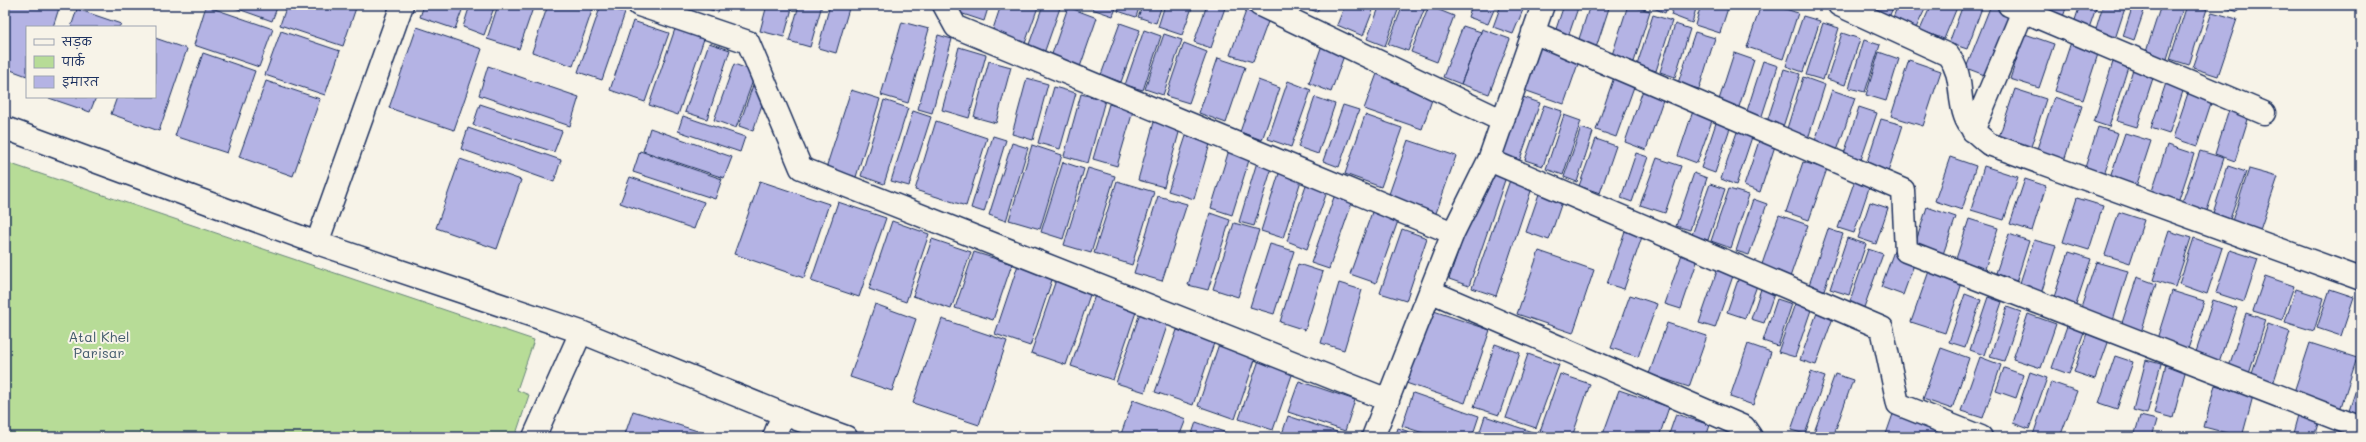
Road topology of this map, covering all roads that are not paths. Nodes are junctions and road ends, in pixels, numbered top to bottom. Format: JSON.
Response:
{"nodes":[{"id":1,"x":402,"y":5,"type":"edge"},
{"id":2,"x":638,"y":5,"type":"edge"},
{"id":3,"x":944,"y":5,"type":"edge"},
{"id":4,"x":1260,"y":5,"type":"edge"},
{"id":5,"x":1543,"y":5,"type":"edge"},
{"id":6,"x":1839,"y":5,"type":"edge"},
{"id":7,"x":2017,"y":7,"type":"edge"},
{"id":8,"x":1533,"y":32,"type":"junction"},
{"id":9,"x":2264,"y":113,"type":"dead end"},
{"id":10,"x":1501,"y":120,"type":"junction"},
{"id":11,"x":5,"y":128,"type":"edge"},
{"id":12,"x":1974,"y":131,"type":"junction"},
{"id":13,"x":1488,"y":160,"type":"junction"},
{"id":14,"x":1453,"y":233,"type":"junction"},
{"id":15,"x":318,"y":243,"type":"junction"},
{"id":16,"x":2361,"y":279,"type":"edge"},
{"id":17,"x":1432,"y":292,"type":"junction"},
{"id":18,"x":581,"y":332,"type":"junction"},
{"id":19,"x":1388,"y":400,"type":"junction"},
{"id":20,"x":783,"y":414,"type":"junction"},
{"id":21,"x":2361,"y":428,"type":"edge"},
{"id":22,"x":534,"y":437,"type":"edge"},
{"id":23,"x":774,"y":437,"type":"edge"},
{"id":24,"x":846,"y":437,"type":"edge"},
{"id":25,"x":1373,"y":437,"type":"edge"},
{"id":26,"x":1751,"y":437,"type":"edge"},
{"id":27,"x":1981,"y":437,"type":"edge"}],
"edges":[{"from":1,"to":15,"type":"street"},
{"from":2,"to":19,"type":"street"},
{"from":3,"to":14,"type":"street"},
{"from":4,"to":10,"type":"street"},
{"from":5,"to":8,"type":"street"},
{"from":6,"to":12,"type":"street"},
{"from":7,"to":9,"type":"street"},
{"from":7,"to":12,"type":"street"},
{"from":8,"to":10,"type":"street"},
{"from":8,"to":21,"type":"street"},
{"from":10,"to":13,"type":"street"},
{"from":11,"to":15,"type":"street"},
{"from":12,"to":16,"type":"street"},
{"from":13,"to":14,"type":"street"},
{"from":13,"to":27,"type":"street"},
{"from":14,"to":17,"type":"street"},
{"from":15,"to":18,"type":"street"},
{"from":17,"to":19,"type":"street"},
{"from":17,"to":26,"type":"street"},
{"from":18,"to":20,"type":"street"},
{"from":18,"to":22,"type":"street"},
{"from":19,"to":25,"type":"street"},
{"from":20,"to":23,"type":"street"},
{"from":20,"to":24,"type":"street"}]}
